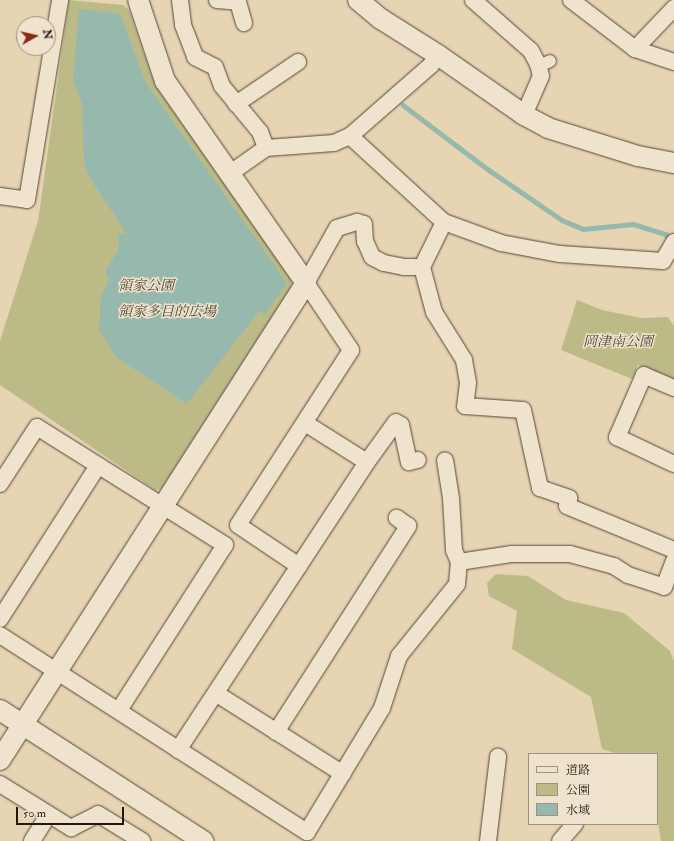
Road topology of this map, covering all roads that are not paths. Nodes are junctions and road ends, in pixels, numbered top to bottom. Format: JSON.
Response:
{"nodes":[{"id":1,"x":60,"y":0,"type":"edge"},
{"id":2,"x":138,"y":0,"type":"edge"},
{"id":3,"x":180,"y":0,"type":"edge"},
{"id":4,"x":217,"y":0,"type":"edge"},
{"id":5,"x":358,"y":0,"type":"edge"},
{"id":6,"x":473,"y":0,"type":"edge"},
{"id":7,"x":571,"y":0,"type":"edge"},
{"id":8,"x":670,"y":0,"type":"edge"},
{"id":9,"x":674,"y":4,"type":"edge"},
{"id":10,"x":674,"y":8,"type":"edge"},
{"id":11,"x":244,"y":23,"type":"dead end"},
{"id":12,"x":635,"y":49,"type":"junction"},
{"id":13,"x":438,"y":55,"type":"junction"},
{"id":14,"x":298,"y":62,"type":"dead end"},
{"id":15,"x":674,"y":62,"type":"edge"},
{"id":16,"x":236,"y":104,"type":"junction"},
{"id":17,"x":524,"y":115,"type":"junction"},
{"id":18,"x":350,"y":136,"type":"junction"},
{"id":19,"x":266,"y":148,"type":"junction"},
{"id":20,"x":674,"y":163,"type":"edge"},
{"id":21,"x":229,"y":174,"type":"junction"},
{"id":22,"x":0,"y":196,"type":"edge"},
{"id":23,"x":444,"y":222,"type":"junction"},
{"id":24,"x":674,"y":242,"type":"edge"},
{"id":25,"x":422,"y":267,"type":"junction"},
{"id":26,"x":306,"y":283,"type":"junction"},
{"id":27,"x":674,"y":388,"type":"edge"},
{"id":28,"x":305,"y":423,"type":"junction"},
{"id":29,"x":418,"y":460,"type":"dead end"},
{"id":30,"x":445,"y":460,"type":"dead end"},
{"id":31,"x":367,"y":462,"type":"junction"},
{"id":32,"x":674,"y":464,"type":"edge"},
{"id":33,"x":98,"y":466,"type":"junction"},
{"id":34,"x":0,"y":484,"type":"edge"},
{"id":35,"x":164,"y":505,"type":"junction"},
{"id":36,"x":396,"y":518,"type":"dead end"},
{"id":37,"x":674,"y":550,"type":"edge"},
{"id":38,"x":674,"y":561,"type":"edge"},
{"id":39,"x":460,"y":562,"type":"junction"},
{"id":40,"x":299,"y":566,"type":"junction"},
{"id":41,"x":0,"y":619,"type":"edge"},
{"id":42,"x":0,"y":635,"type":"edge"},
{"id":43,"x":57,"y":671,"type":"junction"},
{"id":44,"x":217,"y":694,"type":"junction"},
{"id":45,"x":0,"y":710,"type":"edge"},
{"id":46,"x":119,"y":710,"type":"junction"},
{"id":47,"x":22,"y":724,"type":"junction"},
{"id":48,"x":276,"y":732,"type":"junction"},
{"id":49,"x":178,"y":750,"type":"junction"},
{"id":50,"x":498,"y":757,"type":"dead end"},
{"id":51,"x":0,"y":760,"type":"edge"},
{"id":52,"x":343,"y":774,"type":"junction"},
{"id":53,"x":0,"y":784,"type":"edge"},
{"id":54,"x":48,"y":815,"type":"junction"},
{"id":55,"x":574,"y":825,"type":"edge"},
{"id":56,"x":32,"y":841,"type":"edge"},
{"id":57,"x":142,"y":841,"type":"edge"},
{"id":58,"x":203,"y":841,"type":"edge"},
{"id":59,"x":488,"y":841,"type":"edge"},
{"id":60,"x":560,"y":841,"type":"edge"}],
"edges":[{"from":1,"to":22,"type":"street"},
{"from":2,"to":21,"type":"street"},
{"from":3,"to":16,"type":"street"},
{"from":4,"to":11,"type":"street"},
{"from":5,"to":13,"type":"street"},
{"from":6,"to":17,"type":"street"},
{"from":7,"to":12,"type":"street"},
{"from":8,"to":9,"type":"street"},
{"from":10,"to":12,"type":"street"},
{"from":12,"to":15,"type":"street"},
{"from":13,"to":17,"type":"street"},
{"from":13,"to":18,"type":"street"},
{"from":14,"to":16,"type":"street"},
{"from":16,"to":19,"type":"street"},
{"from":17,"to":20,"type":"street"},
{"from":18,"to":19,"type":"street"},
{"from":18,"to":23,"type":"street"},
{"from":19,"to":21,"type":"street"},
{"from":21,"to":26,"type":"street"},
{"from":23,"to":24,"type":"street"},
{"from":23,"to":25,"type":"street"},
{"from":25,"to":26,"type":"street"},
{"from":25,"to":37,"type":"street"},
{"from":26,"to":28,"type":"street"},
{"from":26,"to":35,"type":"street"},
{"from":27,"to":32,"type":"street"},
{"from":28,"to":31,"type":"street"},
{"from":28,"to":40,"type":"street"},
{"from":29,"to":31,"type":"street"},
{"from":30,"to":39,"type":"street"},
{"from":31,"to":40,"type":"street"},
{"from":33,"to":34,"type":"street"},
{"from":33,"to":35,"type":"street"},
{"from":33,"to":41,"type":"street"},
{"from":35,"to":43,"type":"street"},
{"from":35,"to":46,"type":"street"},
{"from":36,"to":48,"type":"street"},
{"from":38,"to":39,"type":"street"},
{"from":39,"to":52,"type":"street"},
{"from":40,"to":44,"type":"street"},
{"from":42,"to":43,"type":"street"},
{"from":43,"to":46,"type":"street"},
{"from":43,"to":47,"type":"street"},
{"from":44,"to":48,"type":"street"},
{"from":44,"to":49,"type":"street"},
{"from":45,"to":47,"type":"street"},
{"from":46,"to":49,"type":"street"},
{"from":47,"to":51,"type":"street"},
{"from":47,"to":58,"type":"street"},
{"from":48,"to":52,"type":"street"},
{"from":49,"to":52,"type":"street"},
{"from":50,"to":59,"type":"street"},
{"from":53,"to":54,"type":"street"},
{"from":54,"to":56,"type":"street"},
{"from":54,"to":57,"type":"street"},
{"from":55,"to":60,"type":"street"}]}
